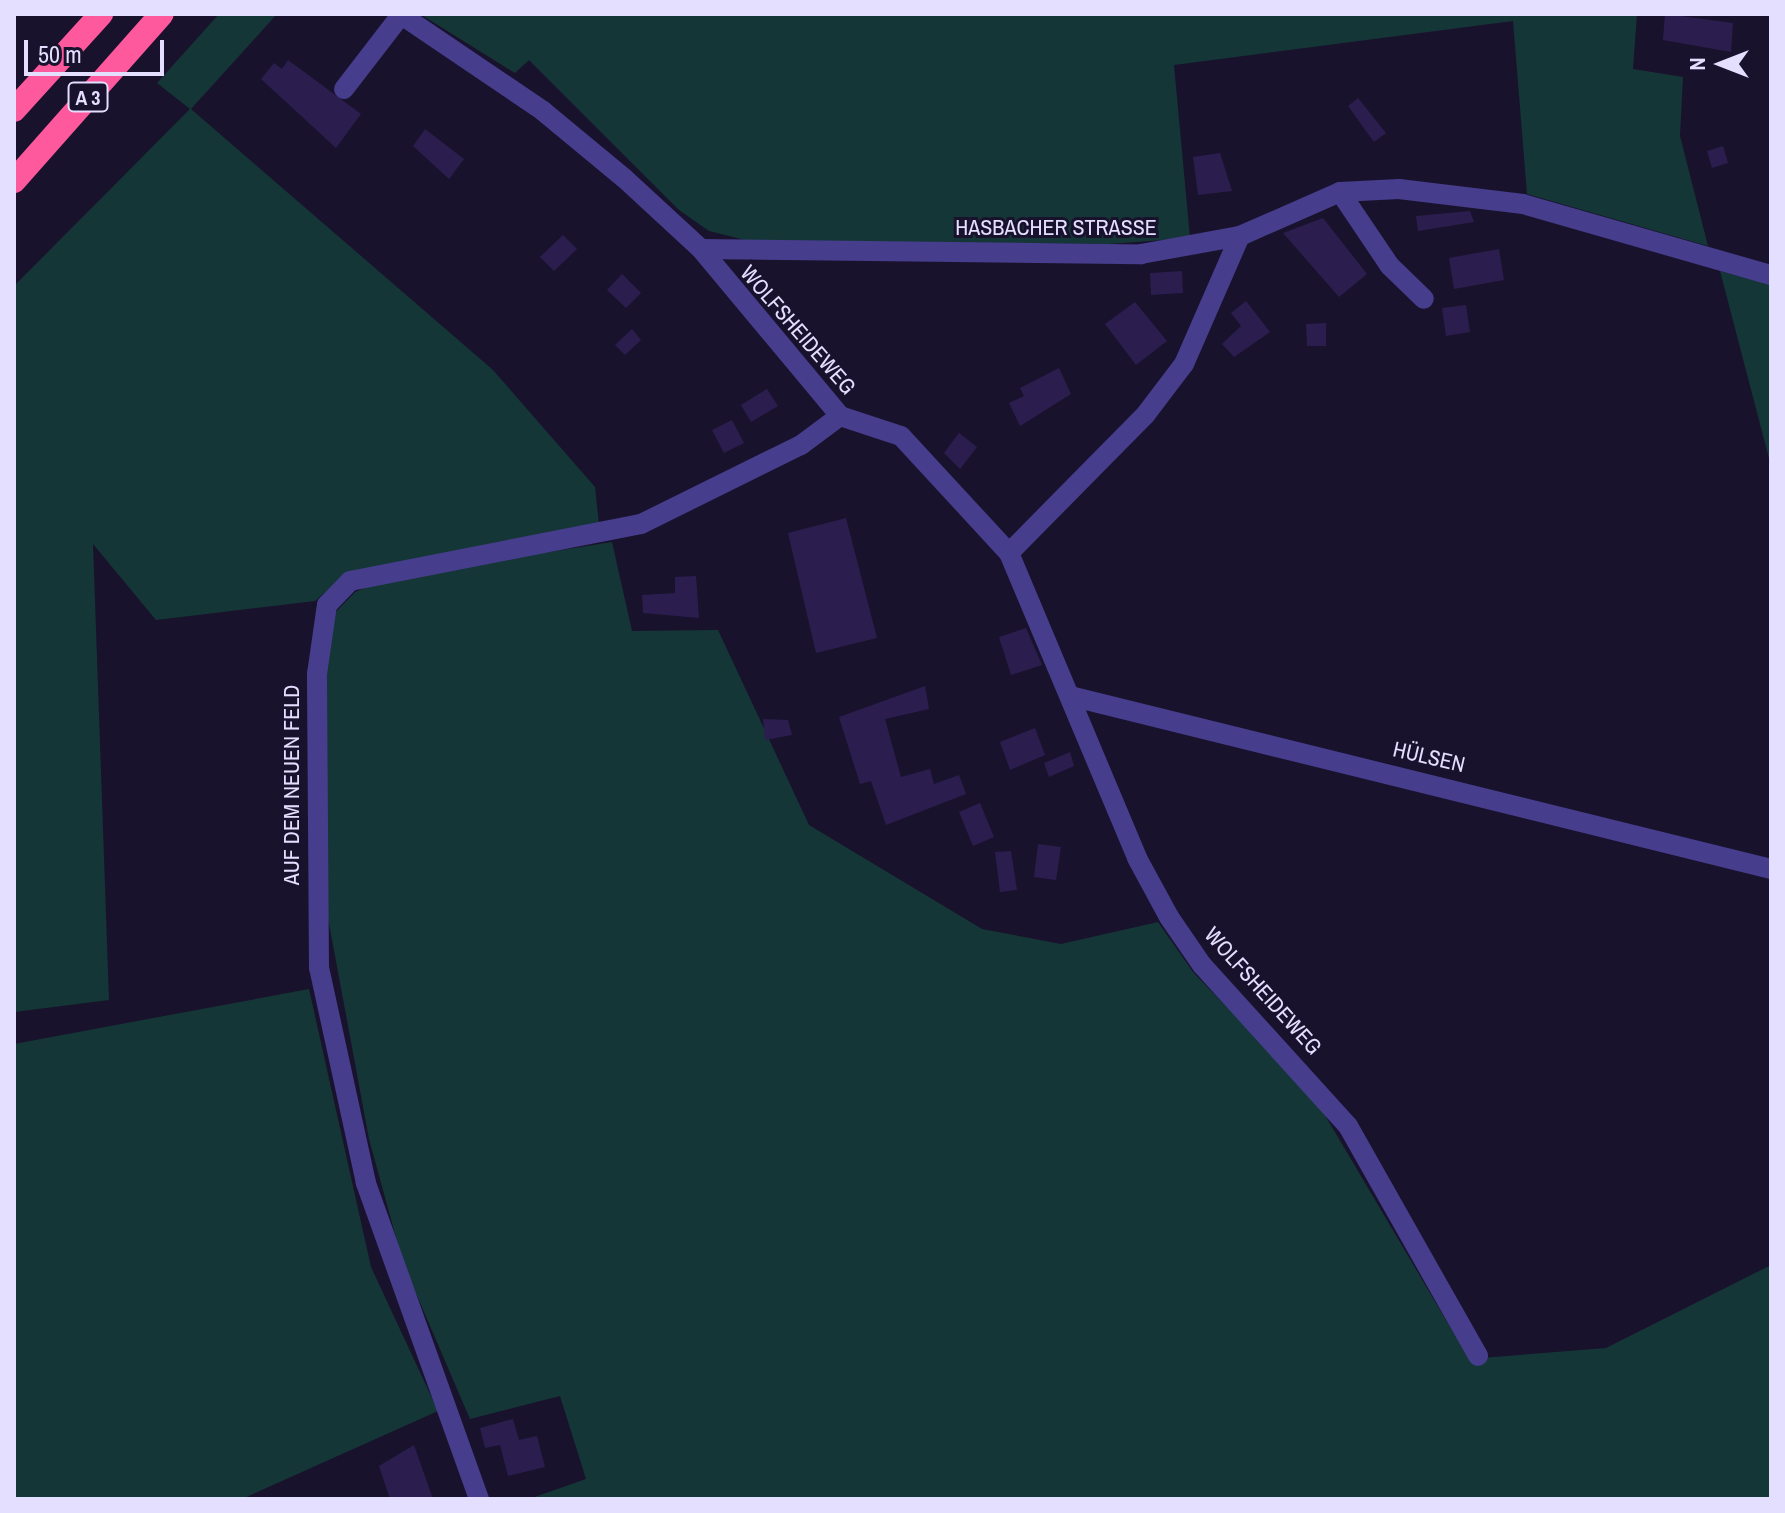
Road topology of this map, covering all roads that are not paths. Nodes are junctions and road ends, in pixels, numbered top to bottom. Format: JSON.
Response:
{"nodes":[{"id":1,"x":101,"y":14,"type":"edge"},
{"id":2,"x":162,"y":14,"type":"edge"},
{"id":3,"x":400,"y":14,"type":"edge"},
{"id":4,"x":344,"y":89,"type":"dead end"},
{"id":5,"x":14,"y":110,"type":"edge"},
{"id":6,"x":14,"y":181,"type":"edge"},
{"id":7,"x":1340,"y":192,"type":"junction"},
{"id":8,"x":1240,"y":236,"type":"junction"},
{"id":9,"x":701,"y":249,"type":"junction"},
{"id":10,"x":1771,"y":275,"type":"edge"},
{"id":11,"x":1424,"y":299,"type":"dead end"},
{"id":12,"x":840,"y":416,"type":"junction"},
{"id":13,"x":1009,"y":553,"type":"junction"},
{"id":14,"x":1074,"y":697,"type":"junction"},
{"id":15,"x":1771,"y":869,"type":"edge"},
{"id":16,"x":1478,"y":1356,"type":"dead end"},
{"id":17,"x":479,"y":1499,"type":"edge"}],
"edges":[{"from":1,"to":5,"type":"highway","number":"A 3"},
{"from":2,"to":6,"type":"highway","number":"A 3"},
{"from":3,"to":4,"type":"street"},
{"from":3,"to":9,"type":"street"},
{"from":7,"to":8,"type":"street","name":"HASBACHER STRASSE"},
{"from":7,"to":10,"type":"street","name":"HASBACHER STRASSE"},
{"from":7,"to":11,"type":"street"},
{"from":8,"to":9,"type":"street","name":"HASBACHER STRASSE"},
{"from":8,"to":13,"type":"street"},
{"from":9,"to":12,"type":"street","name":"WOLFSHEIDEWEG"},
{"from":12,"to":13,"type":"street","name":"WOLFSHEIDEWEG"},
{"from":12,"to":17,"type":"street","name":"AUF DEM NEUEN FELD"},
{"from":13,"to":14,"type":"street","name":"WOLFSHEIDEWEG"},
{"from":14,"to":15,"type":"street","name":"HÜLSEN"},
{"from":14,"to":16,"type":"street","name":"WOLFSHEIDEWEG"}]}
